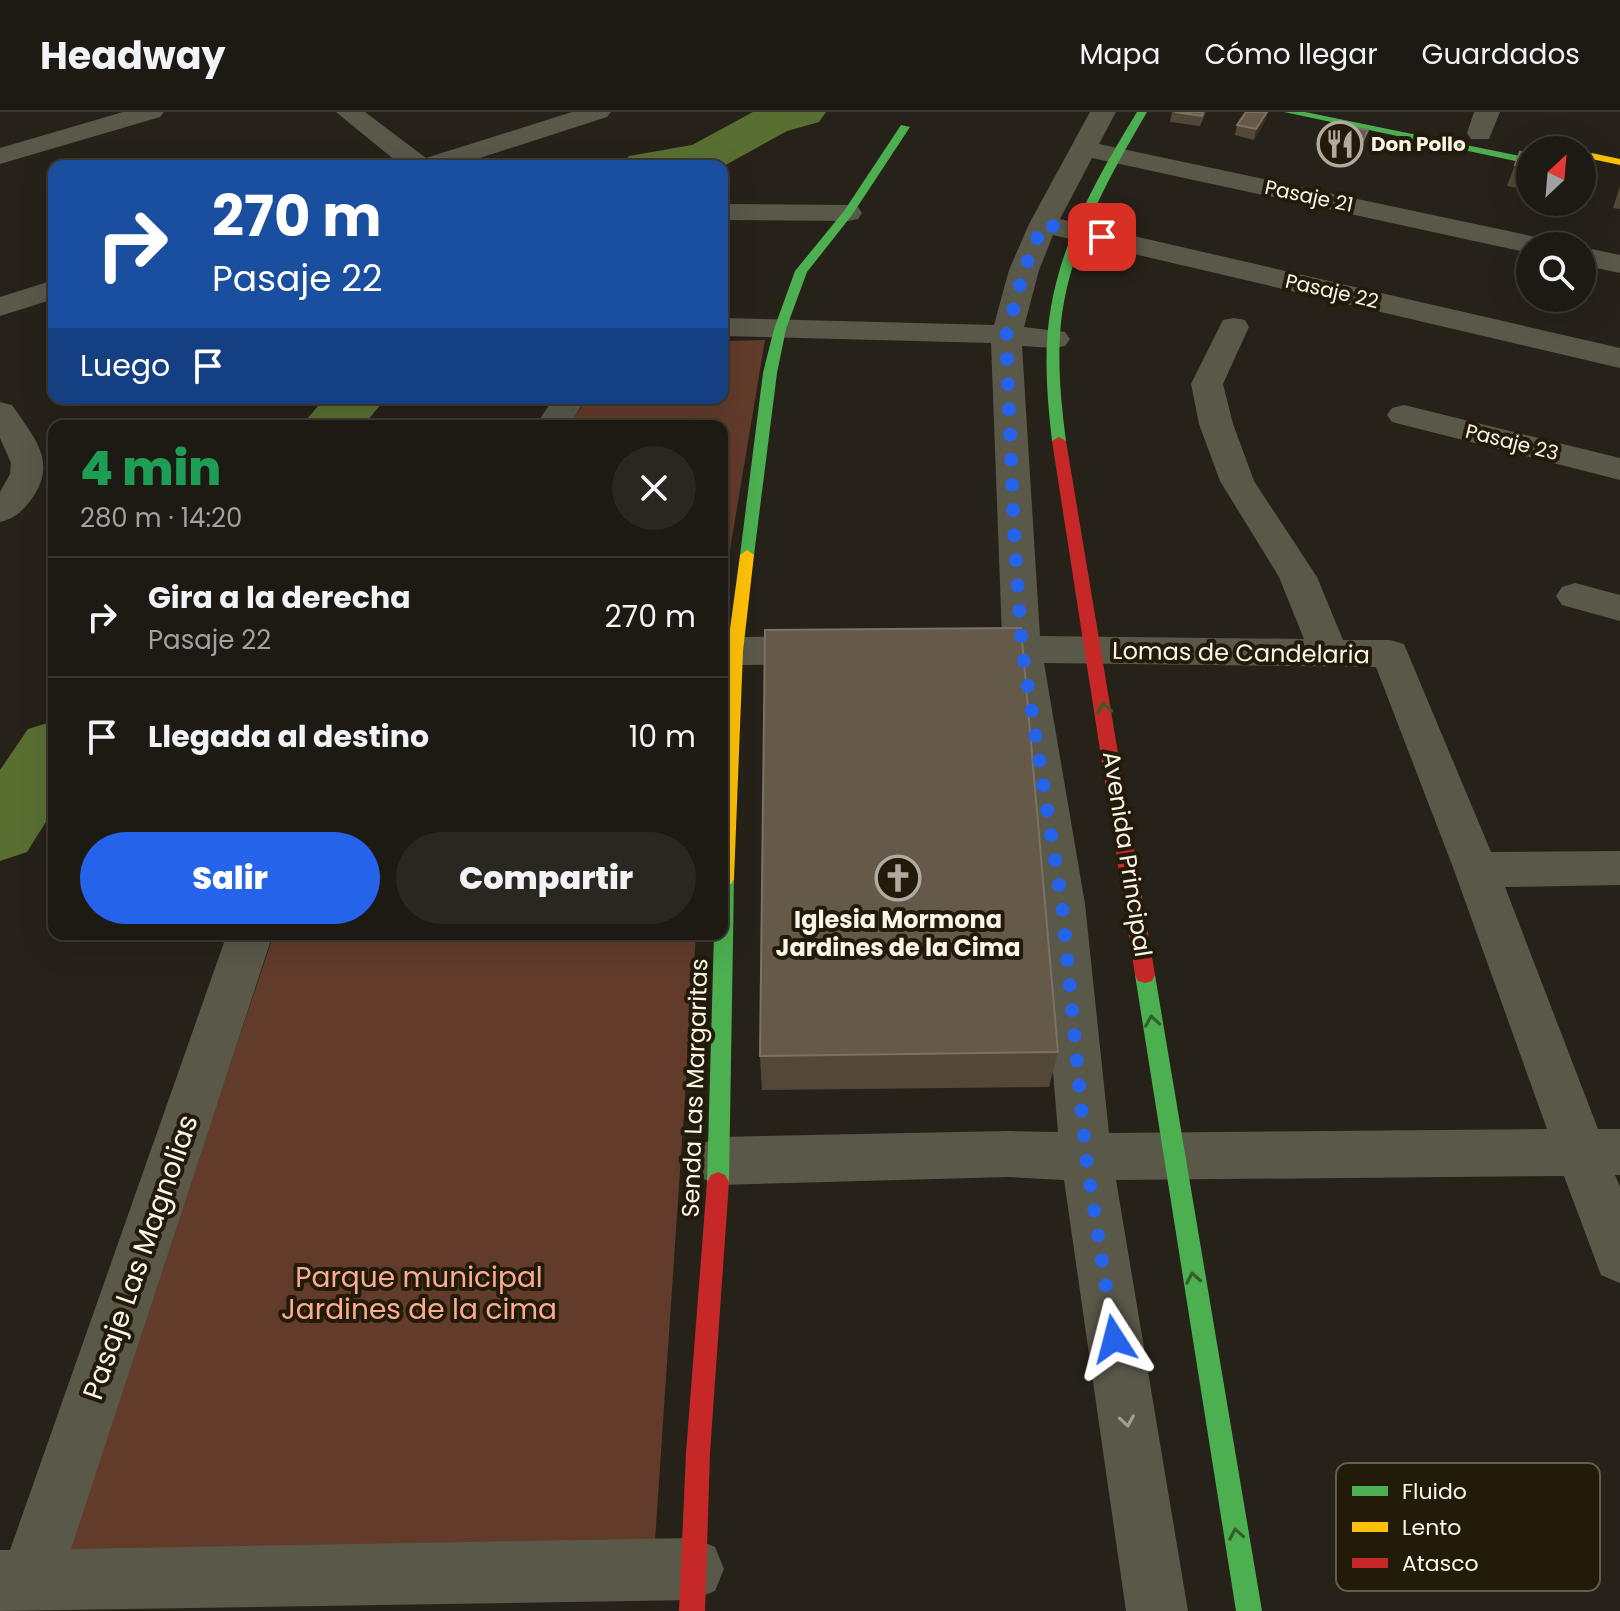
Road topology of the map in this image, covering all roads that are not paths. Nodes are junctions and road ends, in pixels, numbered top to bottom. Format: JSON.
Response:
{"nodes":[{"id":1,"x":151,"y":112,"type":"edge"},
{"id":2,"x":349,"y":112,"type":"edge"},
{"id":3,"x":598,"y":112,"type":"edge"},
{"id":4,"x":1142,"y":112,"type":"edge"},
{"id":5,"x":1289,"y":112,"type":"edge"},
{"id":6,"x":1373,"y":112,"type":"edge"},
{"id":7,"x":1483,"y":122,"type":"edge"},
{"id":8,"x":905,"y":127,"type":"dead end"},
{"id":9,"x":1100,"y":138,"type":"edge"},
{"id":10,"x":1516,"y":143,"type":"edge"},
{"id":11,"x":1516,"y":150,"type":"edge"},
{"id":12,"x":0,"y":156,"type":"edge"},
{"id":13,"x":1596,"y":157,"type":"edge"},
{"id":14,"x":411,"y":160,"type":"edge"},
{"id":15,"x":447,"y":160,"type":"edge"},
{"id":16,"x":1620,"y":162,"type":"edge"},
{"id":17,"x":1596,"y":174,"type":"edge"},
{"id":18,"x":1620,"y":179,"type":"edge"},
{"id":19,"x":728,"y":212,"type":"edge"},
{"id":20,"x":848,"y":213,"type":"junction"},
{"id":21,"x":1062,"y":228,"type":"junction"},
{"id":22,"x":1516,"y":241,"type":"edge"},
{"id":23,"x":1596,"y":259,"type":"edge"},
{"id":24,"x":1620,"y":264,"type":"edge"},
{"id":25,"x":48,"y":291,"type":"edge"},
{"id":26,"x":0,"y":307,"type":"edge"},
{"id":27,"x":728,"y":327,"type":"edge"},
{"id":28,"x":1234,"y":327,"type":"dead end"},
{"id":29,"x":780,"y":329,"type":"junction"},
{"id":30,"x":1006,"y":336,"type":"junction"},
{"id":31,"x":1054,"y":339,"type":"junction"},
{"id":32,"x":1620,"y":358,"type":"edge"},
{"id":33,"x":0,"y":412,"type":"edge"},
{"id":34,"x":1404,"y":415,"type":"dead end"},
{"id":35,"x":1620,"y":469,"type":"edge"},
{"id":36,"x":0,"y":511,"type":"edge"},
{"id":37,"x":1575,"y":596,"type":"dead end"},
{"id":38,"x":1620,"y":608,"type":"edge"},
{"id":39,"x":951,"y":649,"type":"edge"},
{"id":40,"x":1022,"y":649,"type":"junction"},
{"id":41,"x":858,"y":650,"type":"edge"},
{"id":42,"x":735,"y":651,"type":"junction"},
{"id":43,"x":1096,"y":651,"type":"junction"},
{"id":44,"x":1329,"y":654,"type":"junction"},
{"id":45,"x":728,"y":764,"type":"edge"},
{"id":46,"x":1620,"y":868,"type":"edge"},
{"id":47,"x":1476,"y":870,"type":"junction"},
{"id":48,"x":248,"y":940,"type":"edge"},
{"id":49,"x":724,"y":940,"type":"edge"},
{"id":50,"x":1601,"y":1152,"type":"edge"},
{"id":51,"x":1172,"y":1156,"type":"junction"},
{"id":52,"x":1086,"y":1157,"type":"junction"},
{"id":53,"x":719,"y":1161,"type":"junction"},
{"id":54,"x":1620,"y":1257,"type":"edge"},
{"id":55,"x":15,"y":1580,"type":"edge"},
{"id":56,"x":693,"y":1590,"type":"edge"},
{"id":57,"x":1157,"y":1611,"type":"edge"},
{"id":58,"x":1249,"y":1611,"type":"edge"}],
"edges":[{"from":1,"to":12,"type":"street"},
{"from":2,"to":14,"type":"street"},
{"from":3,"to":15,"type":"street"},
{"from":4,"to":9,"type":"street","name":"Avenida Principal"},
{"from":5,"to":11,"type":"street"},
{"from":6,"to":7,"type":"street"},
{"from":7,"to":10,"type":"street"},
{"from":8,"to":20,"type":"street","name":"Senda Las Margaritas"},
{"from":9,"to":21,"type":"street","name":"Avenida Principal"},
{"from":9,"to":22,"type":"street","name":"Pasaje 21"},
{"from":13,"to":16,"type":"street"},
{"from":17,"to":18,"type":"street"},
{"from":19,"to":20,"type":"street"},
{"from":20,"to":29,"type":"street","name":"Senda Las Margaritas"},
{"from":21,"to":30,"type":"street","name":"Avenida Principal"},
{"from":21,"to":31,"type":"street","name":"Avenida Principal"},
{"from":21,"to":32,"type":"street","name":"Pasaje 22"},
{"from":23,"to":24,"type":"street"},
{"from":25,"to":26,"type":"street"},
{"from":27,"to":29,"type":"street"},
{"from":28,"to":44,"type":"street"},
{"from":29,"to":30,"type":"street"},
{"from":29,"to":42,"type":"street","name":"Senda Las Margaritas"},
{"from":30,"to":31,"type":"street"},
{"from":30,"to":40,"type":"street","name":"Avenida Principal"},
{"from":31,"to":43,"type":"street","name":"Avenida Principal"},
{"from":33,"to":36,"type":"street"},
{"from":34,"to":35,"type":"street","name":"Pasaje 23"},
{"from":37,"to":38,"type":"street"},
{"from":39,"to":40,"type":"street","name":"Lomas de Candelaria"},
{"from":40,"to":43,"type":"street","name":"Lomas de Candelaria"},
{"from":40,"to":52,"type":"street","name":"Avenida Principal"},
{"from":41,"to":42,"type":"street"},
{"from":42,"to":45,"type":"street","name":"Senda Las Margaritas"},
{"from":43,"to":44,"type":"street","name":"Lomas de Candelaria"},
{"from":51,"to":43,"type":"street","name":"Avenida Principal","one_way":true},
{"from":44,"to":47,"type":"street","name":"Lomas de Candelaria"},
{"from":46,"to":47,"type":"street"},
{"from":47,"to":50,"type":"street","name":"Lomas de Candelaria"},
{"from":48,"to":55,"type":"street","name":"Pasaje Las Magnolias"},
{"from":49,"to":53,"type":"street","name":"Senda Las Margaritas"},
{"from":50,"to":51,"type":"street"},
{"from":50,"to":54,"type":"street","name":"Lomas de Candelaria"},
{"from":51,"to":52,"type":"street"},
{"from":58,"to":51,"type":"street","name":"Avenida Principal","one_way":true},
{"from":52,"to":53,"type":"street"},
{"from":52,"to":57,"type":"street","name":"Avenida Principal","one_way":true},
{"from":53,"to":56,"type":"street","name":"Senda Las Margaritas"},
{"from":55,"to":56,"type":"street"}]}
